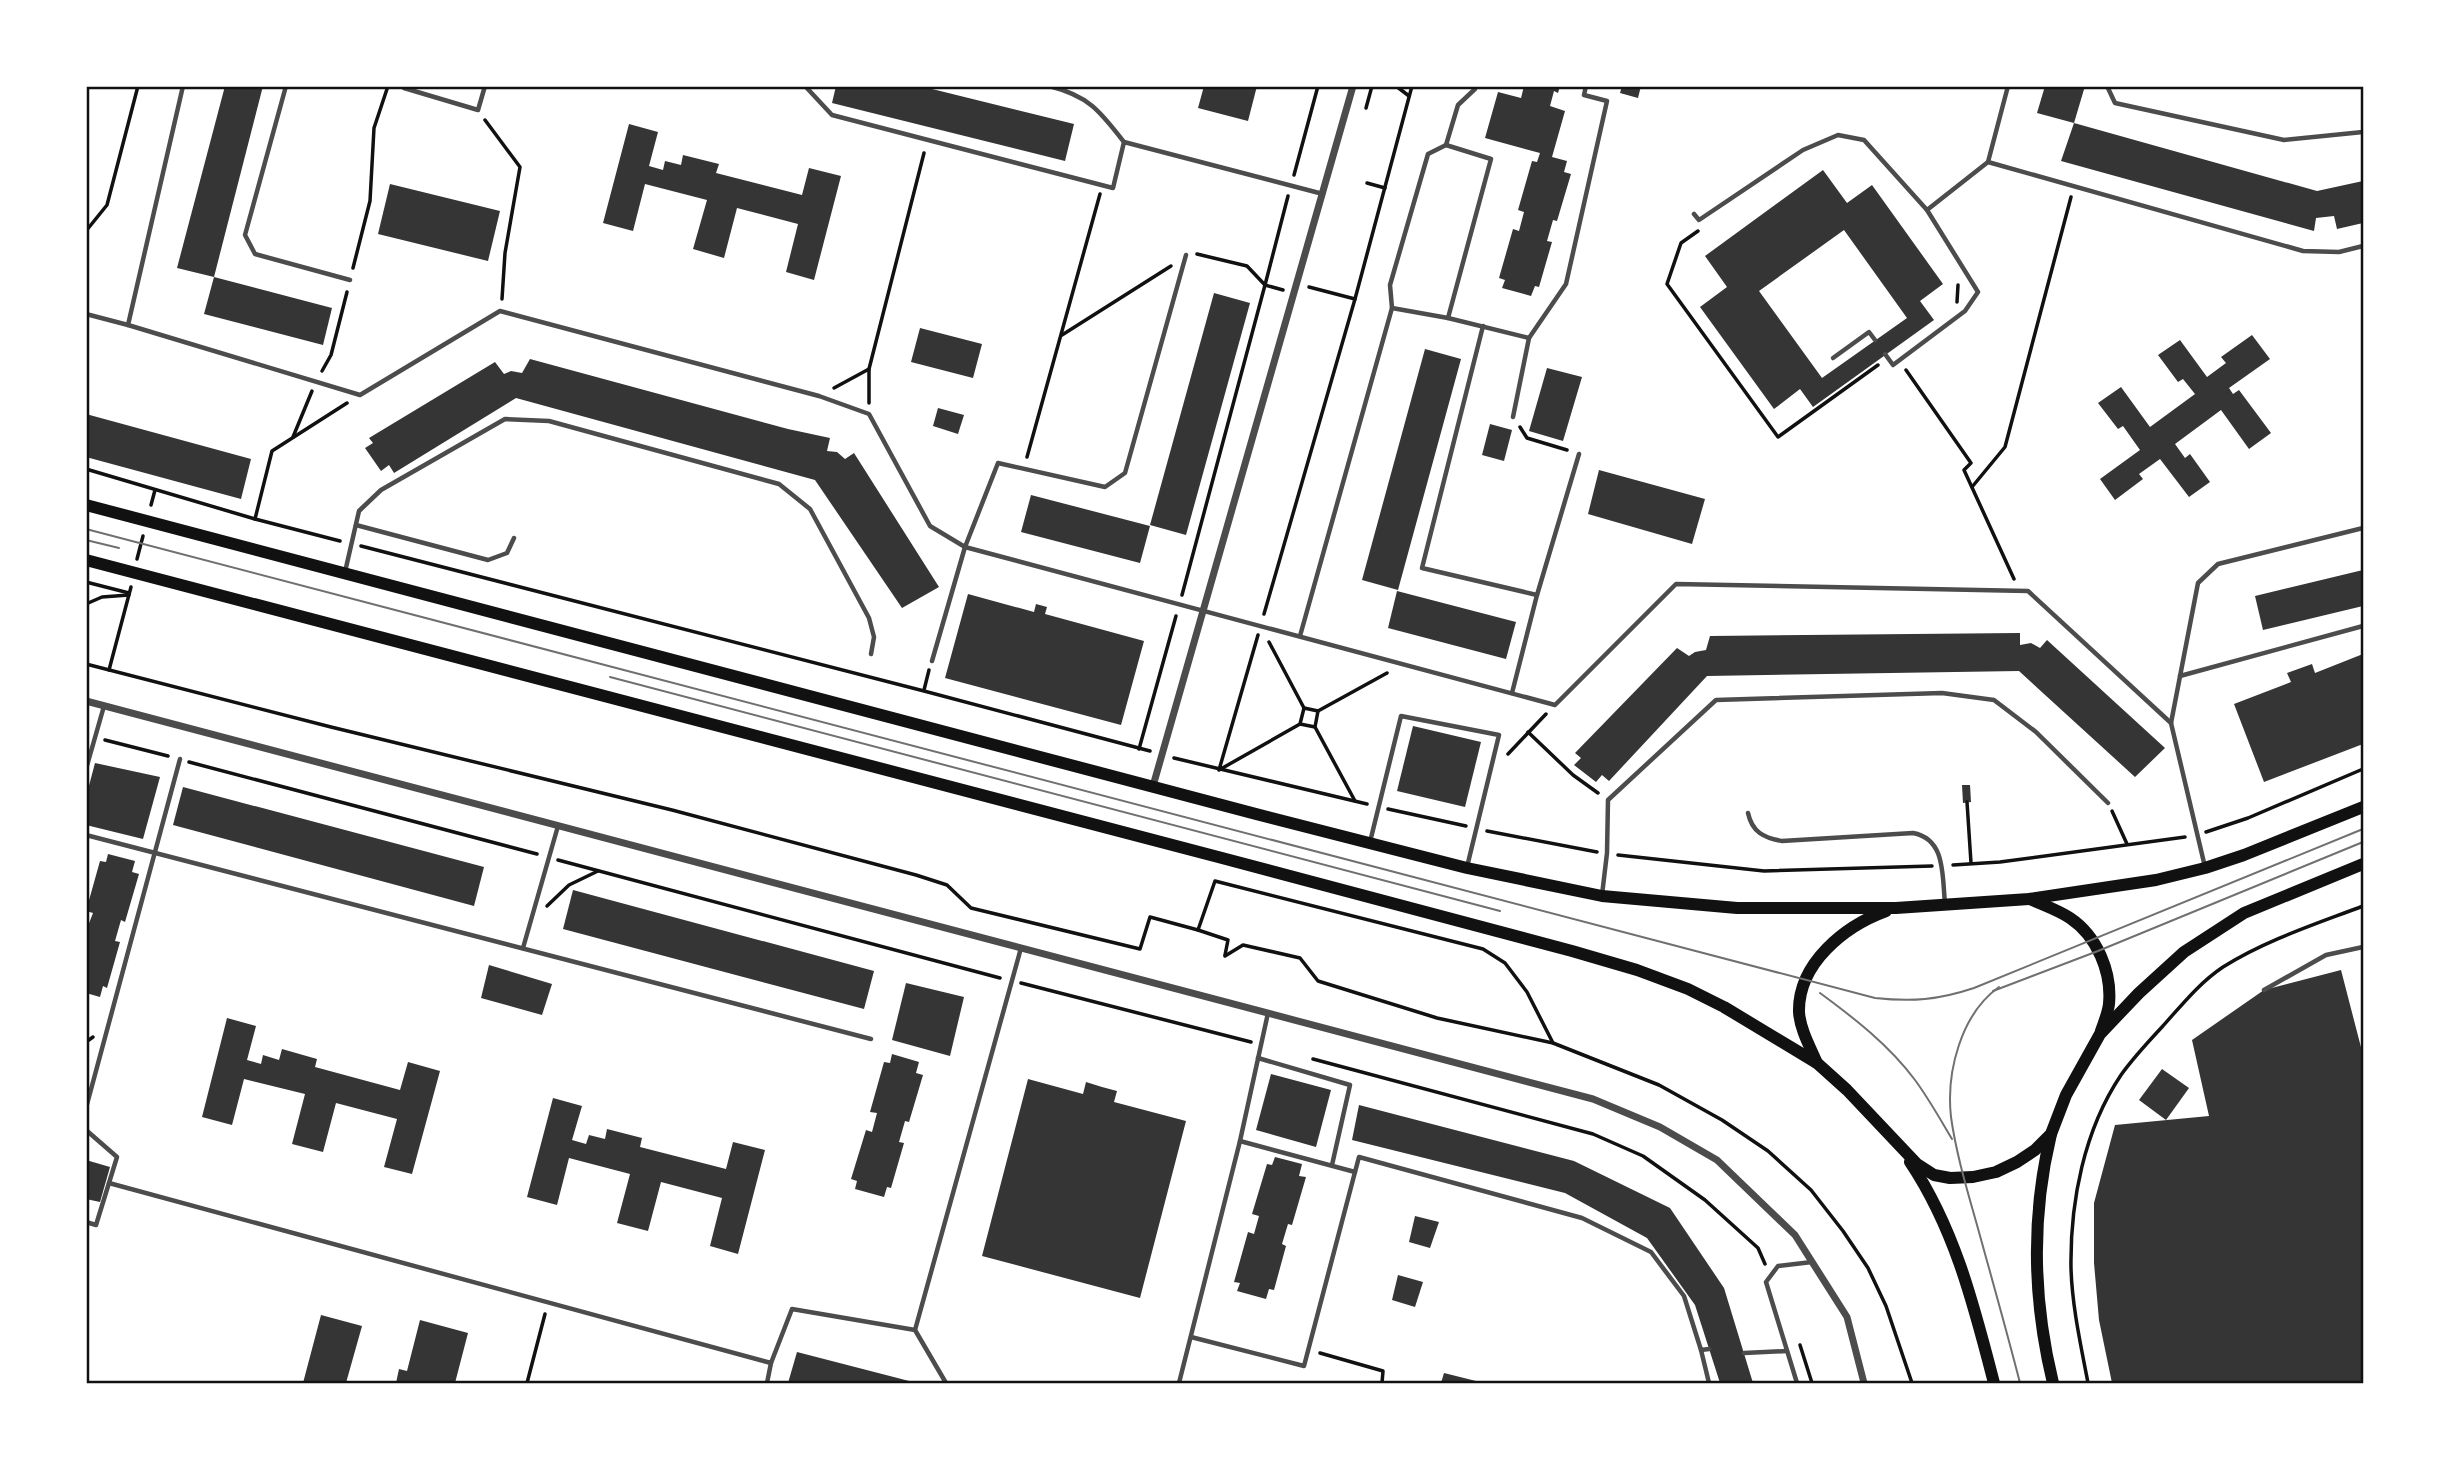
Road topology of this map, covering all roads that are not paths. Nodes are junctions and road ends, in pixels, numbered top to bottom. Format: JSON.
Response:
{"nodes":[{"id":1,"x":183,"y":86,"type":"edge"},
{"id":2,"x":286,"y":86,"type":"edge"},
{"id":3,"x":404,"y":86,"type":"edge"},
{"id":4,"x":485,"y":86,"type":"edge"},
{"id":5,"x":805,"y":86,"type":"edge"},
{"id":6,"x":1049,"y":86,"type":"edge"},
{"id":7,"x":1353,"y":86,"type":"edge"},
{"id":8,"x":1475,"y":86,"type":"edge"},
{"id":9,"x":1586,"y":86,"type":"edge"},
{"id":10,"x":2008,"y":86,"type":"edge"},
{"id":11,"x":2107,"y":86,"type":"edge"},
{"id":12,"x":2363,"y":132,"type":"edge"},
{"id":13,"x":1124,"y":142,"type":"junction"},
{"id":14,"x":1446,"y":145,"type":"junction"},
{"id":15,"x":1988,"y":162,"type":"junction"},
{"id":16,"x":1323,"y":194,"type":"junction"},
{"id":17,"x":1927,"y":210,"type":"junction"},
{"id":18,"x":1693,"y":214,"type":"dead end"},
{"id":19,"x":2363,"y":246,"type":"edge"},
{"id":20,"x":1185,"y":256,"type":"road end"},
{"id":21,"x":350,"y":280,"type":"dead end"},
{"id":22,"x":1392,"y":308,"type":"junction"},
{"id":23,"x":86,"y":314,"type":"edge"},
{"id":24,"x":1448,"y":318,"type":"junction"},
{"id":25,"x":128,"y":325,"type":"junction"},
{"id":26,"x":1483,"y":327,"type":"junction"},
{"id":27,"x":1530,"y":338,"type":"junction"},
{"id":28,"x":1875,"y":340,"type":"dead end"},
{"id":29,"x":1887,"y":356,"type":"road end"},
{"id":30,"x":1833,"y":358,"type":"dead end"},
{"id":31,"x":1513,"y":417,"type":"road end"},
{"id":32,"x":1579,"y":454,"type":"road end"},
{"id":33,"x":86,"y":505,"type":"edge"},
{"id":34,"x":356,"y":525,"type":"junction"},
{"id":35,"x":2363,"y":528,"type":"edge"},
{"id":36,"x":514,"y":538,"type":"dead end"},
{"id":37,"x":965,"y":547,"type":"junction"},
{"id":38,"x":86,"y":560,"type":"edge"},
{"id":39,"x":345,"y":573,"type":"junction"},
{"id":40,"x":1536,"y":595,"type":"junction"},
{"id":41,"x":1204,"y":610,"type":"junction"},
{"id":42,"x":2363,"y":626,"type":"edge"},
{"id":43,"x":1300,"y":636,"type":"junction"},
{"id":44,"x":871,"y":654,"type":"dead end"},
{"id":45,"x":932,"y":662,"type":"road end"},
{"id":46,"x":2180,"y":676,"type":"junction"},
{"id":47,"x":1512,"y":693,"type":"junction"},
{"id":48,"x":86,"y":701,"type":"edge"},
{"id":49,"x":104,"y":706,"type":"junction"},
{"id":50,"x":2171,"y":723,"type":"junction"},
{"id":51,"x":180,"y":759,"type":"dead end"},
{"id":52,"x":86,"y":769,"type":"edge"},
{"id":53,"x":1153,"y":786,"type":"junction"},
{"id":54,"x":2108,"y":803,"type":"road end"},
{"id":55,"x":2363,"y":807,"type":"edge"},
{"id":56,"x":1748,"y":813,"type":"dead end"},
{"id":57,"x":558,"y":826,"type":"junction"},
{"id":58,"x":86,"y":835,"type":"edge"},
{"id":59,"x":1370,"y":842,"type":"junction"},
{"id":60,"x":155,"y":853,"type":"junction"},
{"id":61,"x":2363,"y":864,"type":"edge"},
{"id":62,"x":2205,"y":867,"type":"junction"},
{"id":63,"x":1467,"y":868,"type":"junction"},
{"id":64,"x":1602,"y":896,"type":"junction"},
{"id":65,"x":2029,"y":899,"type":"junction"},
{"id":66,"x":1945,"y":905,"type":"junction"},
{"id":67,"x":1896,"y":908,"type":"junction"},
{"id":68,"x":2363,"y":947,"type":"edge"},
{"id":69,"x":523,"y":948,"type":"junction"},
{"id":70,"x":1021,"y":948,"type":"junction"},
{"id":71,"x":2264,"y":990,"type":"dead end"},
{"id":72,"x":1268,"y":1013,"type":"junction"},
{"id":73,"x":2100,"y":1034,"type":"junction"},
{"id":74,"x":871,"y":1039,"type":"dead end"},
{"id":75,"x":1258,"y":1058,"type":"junction"},
{"id":76,"x":1817,"y":1063,"type":"junction"},
{"id":77,"x":86,"y":1108,"type":"edge"},
{"id":78,"x":86,"y":1130,"type":"edge"},
{"id":79,"x":2051,"y":1134,"type":"junction"},
{"id":80,"x":1240,"y":1141,"type":"junction"},
{"id":81,"x":1900,"y":1147,"type":"junction"},
{"id":82,"x":1332,"y":1166,"type":"junction"},
{"id":83,"x":1355,"y":1172,"type":"junction"},
{"id":84,"x":109,"y":1183,"type":"junction"},
{"id":85,"x":86,"y":1222,"type":"edge"},
{"id":86,"x":1812,"y":1262,"type":"junction"},
{"id":87,"x":915,"y":1330,"type":"junction"},
{"id":88,"x":1191,"y":1337,"type":"junction"},
{"id":89,"x":1709,"y":1349,"type":"dead end"},
{"id":90,"x":1701,"y":1350,"type":"junction"},
{"id":91,"x":1787,"y":1351,"type":"junction"},
{"id":92,"x":1744,"y":1353,"type":"dead end"},
{"id":93,"x":771,"y":1363,"type":"junction"},
{"id":94,"x":767,"y":1383,"type":"edge"},
{"id":95,"x":946,"y":1383,"type":"edge"},
{"id":96,"x":1179,"y":1383,"type":"edge"},
{"id":97,"x":1709,"y":1383,"type":"edge"},
{"id":98,"x":1797,"y":1383,"type":"edge"},
{"id":99,"x":1864,"y":1383,"type":"edge"},
{"id":100,"x":1994,"y":1383,"type":"edge"},
{"id":101,"x":2053,"y":1383,"type":"edge"}],
"edges":[{"from":1,"to":25,"type":"lane"},
{"from":2,"to":21,"type":"lane"},
{"from":3,"to":4,"type":"lane"},
{"from":5,"to":13,"type":"lane"},
{"from":6,"to":13,"type":"lane"},
{"from":7,"to":16,"type":"street"},
{"from":8,"to":14,"type":"lane"},
{"from":9,"to":27,"type":"lane"},
{"from":10,"to":15,"type":"lane"},
{"from":11,"to":12,"type":"lane"},
{"from":13,"to":16,"type":"lane"},
{"from":14,"to":22,"type":"lane"},
{"from":14,"to":24,"type":"lane"},
{"from":15,"to":17,"type":"lane"},
{"from":15,"to":19,"type":"lane"},
{"from":16,"to":41,"type":"street"},
{"from":17,"to":18,"type":"lane"},
{"from":17,"to":29,"type":"lane"},
{"from":20,"to":37,"type":"lane"},
{"from":22,"to":24,"type":"lane"},
{"from":22,"to":43,"type":"lane"},
{"from":23,"to":25,"type":"lane"},
{"from":24,"to":26,"type":"lane"},
{"from":25,"to":37,"type":"lane"},
{"from":26,"to":27,"type":"lane"},
{"from":26,"to":40,"type":"lane"},
{"from":27,"to":31,"type":"lane"},
{"from":28,"to":30,"type":"lane"},
{"from":32,"to":40,"type":"lane"},
{"from":33,"to":39,"type":"main road"},
{"from":34,"to":36,"type":"lane"},
{"from":34,"to":39,"type":"lane"},
{"from":34,"to":44,"type":"lane"},
{"from":35,"to":46,"type":"lane"},
{"from":37,"to":41,"type":"lane"},
{"from":37,"to":45,"type":"lane"},
{"from":38,"to":76,"type":"main road"},
{"from":39,"to":53,"type":"main road"},
{"from":40,"to":47,"type":"lane"},
{"from":41,"to":43,"type":"lane"},
{"from":41,"to":53,"type":"street"},
{"from":42,"to":46,"type":"lane"},
{"from":43,"to":47,"type":"lane"},
{"from":46,"to":50,"type":"lane"},
{"from":47,"to":50,"type":"lane"},
{"from":48,"to":49,"type":"street"},
{"from":49,"to":52,"type":"lane"},
{"from":49,"to":57,"type":"street"},
{"from":50,"to":62,"type":"lane"},
{"from":51,"to":60,"type":"lane"},
{"from":53,"to":59,"type":"main road"},
{"from":54,"to":64,"type":"lane"},
{"from":55,"to":62,"type":"main road"},
{"from":56,"to":66,"type":"lane"},
{"from":57,"to":69,"type":"lane"},
{"from":57,"to":70,"type":"street"},
{"from":58,"to":60,"type":"lane"},
{"from":59,"to":63,"type":"main road"},
{"from":59,"to":63,"type":"lane"},
{"from":60,"to":69,"type":"lane"},
{"from":60,"to":77,"type":"lane"},
{"from":61,"to":73,"type":"main road"},
{"from":62,"to":65,"type":"main road"},
{"from":63,"to":64,"type":"main road"},
{"from":64,"to":67,"type":"main road"},
{"from":65,"to":66,"type":"main road"},
{"from":65,"to":73,"type":"main road"},
{"from":66,"to":67,"type":"main road"},
{"from":67,"to":76,"type":"main road"},
{"from":68,"to":71,"type":"lane"},
{"from":69,"to":74,"type":"lane"},
{"from":70,"to":72,"type":"street"},
{"from":70,"to":87,"type":"lane"},
{"from":72,"to":75,"type":"lane"},
{"from":72,"to":86,"type":"street"},
{"from":73,"to":79,"type":"main road"},
{"from":75,"to":80,"type":"lane"},
{"from":75,"to":82,"type":"lane"},
{"from":76,"to":81,"type":"main road"},
{"from":78,"to":84,"type":"lane"},
{"from":79,"to":81,"type":"main road"},
{"from":79,"to":101,"type":"main road"},
{"from":80,"to":82,"type":"lane"},
{"from":80,"to":88,"type":"lane"},
{"from":81,"to":100,"type":"main road"},
{"from":82,"to":83,"type":"lane"},
{"from":83,"to":88,"type":"lane"},
{"from":83,"to":90,"type":"lane"},
{"from":84,"to":85,"type":"lane"},
{"from":84,"to":93,"type":"lane"},
{"from":86,"to":91,"type":"lane"},
{"from":86,"to":99,"type":"street"},
{"from":87,"to":93,"type":"lane"},
{"from":87,"to":95,"type":"lane"},
{"from":88,"to":96,"type":"lane"},
{"from":89,"to":90,"type":"lane"},
{"from":90,"to":97,"type":"lane"},
{"from":91,"to":92,"type":"lane"},
{"from":91,"to":98,"type":"lane"},
{"from":93,"to":94,"type":"lane"}]}
